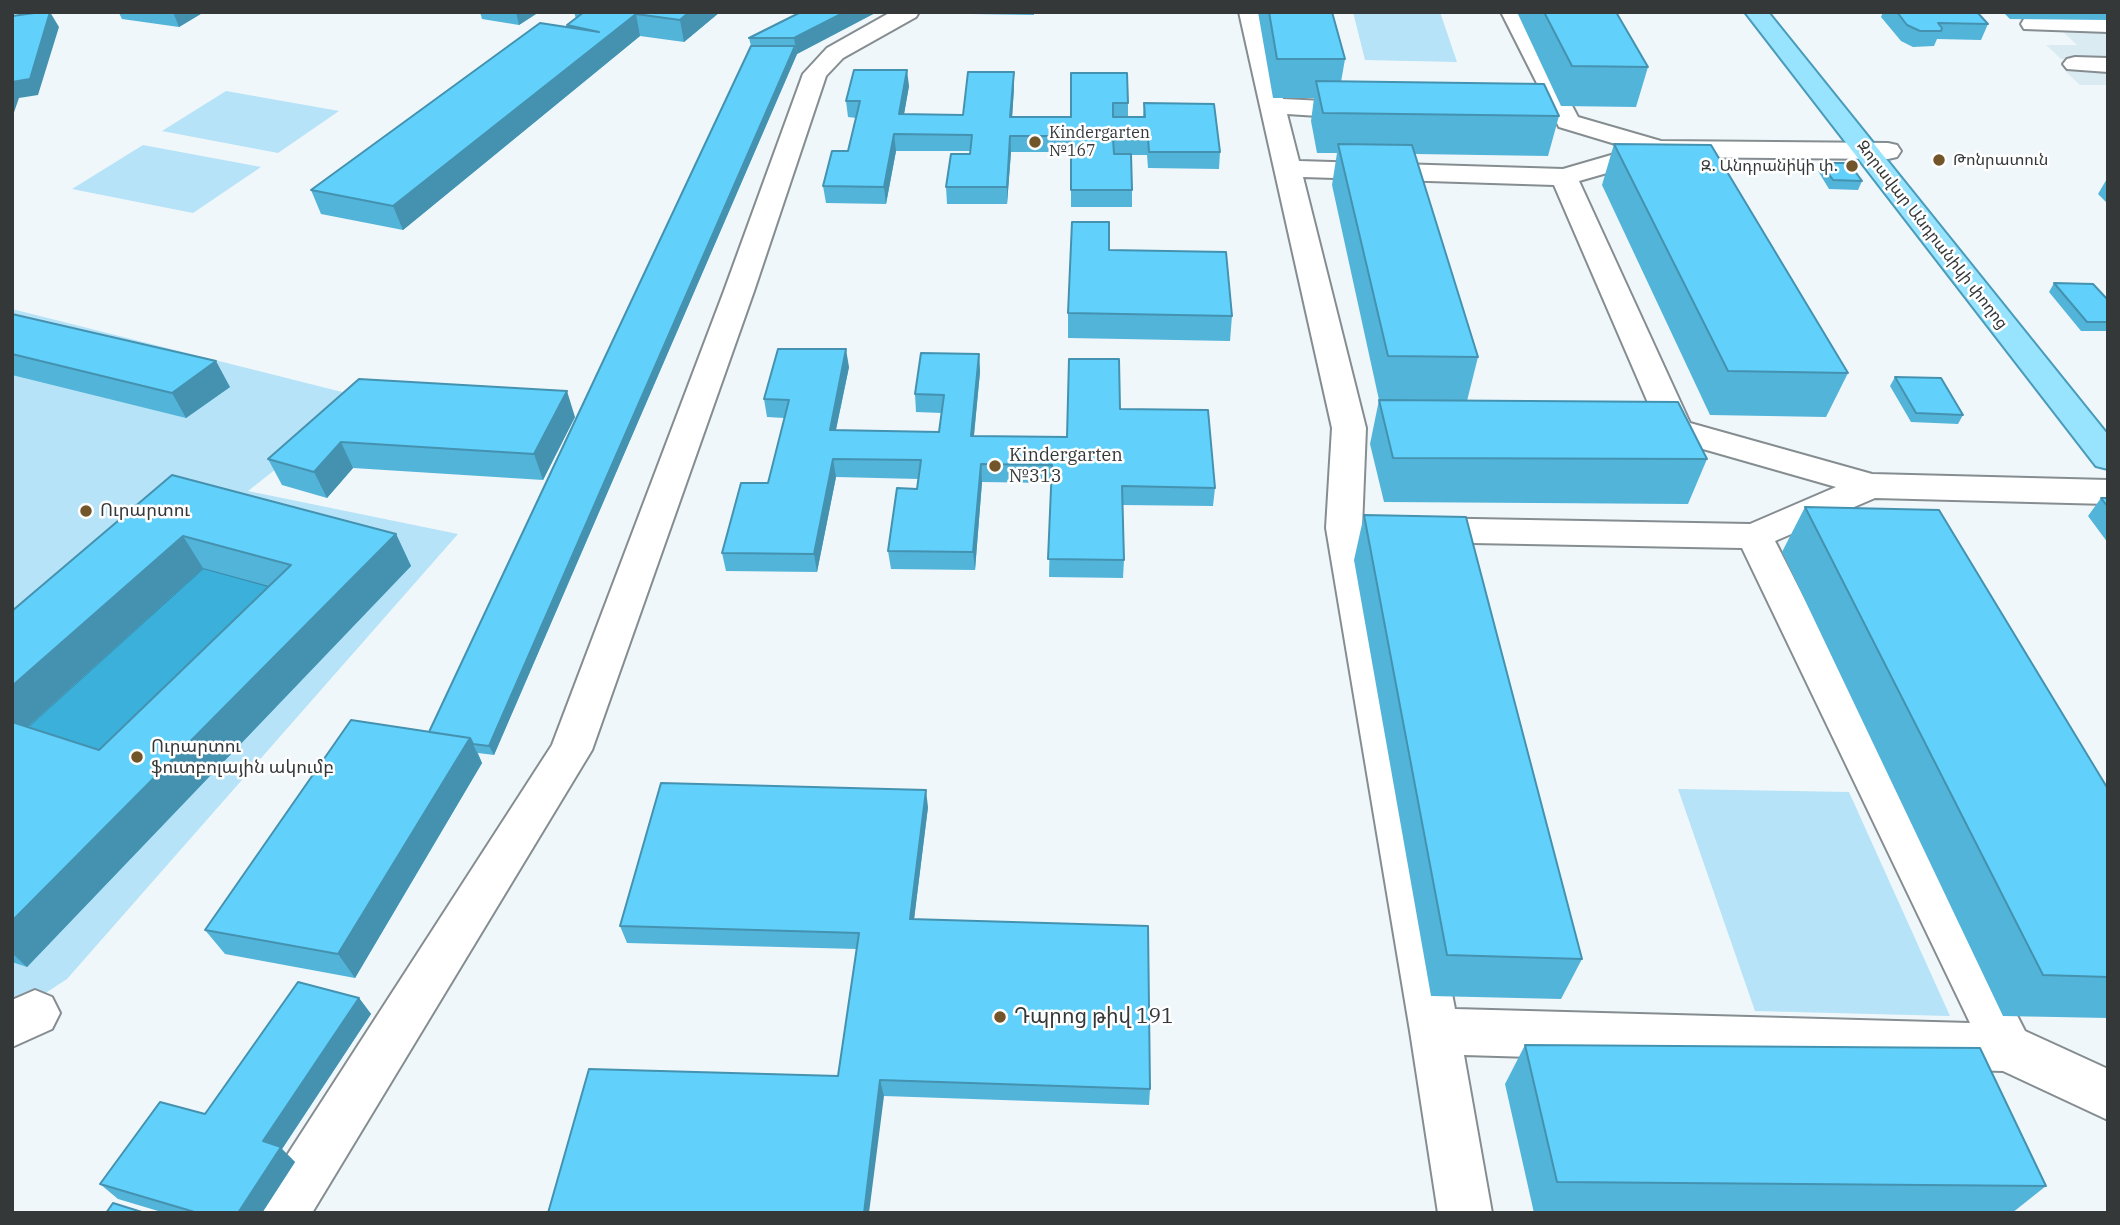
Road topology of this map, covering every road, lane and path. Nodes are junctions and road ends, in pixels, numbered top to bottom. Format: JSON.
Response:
{"nodes":[{"id":1,"x":908,"y":12,"type":"edge"},
{"id":2,"x":1250,"y":12,"type":"edge"},
{"id":3,"x":1512,"y":12,"type":"edge"},
{"id":4,"x":1756,"y":12,"type":"edge"},
{"id":5,"x":1776,"y":12,"type":"edge"},
{"id":6,"x":2032,"y":24,"type":"dead end"},
{"id":7,"x":2108,"y":25,"type":"edge"},
{"id":8,"x":2076,"y":64,"type":"dead end"},
{"id":9,"x":2108,"y":65,"type":"edge"},
{"id":10,"x":1273,"y":106,"type":"junction"},
{"id":11,"x":1394,"y":113,"type":"edge"},
{"id":12,"x":1541,"y":121,"type":"edge"},
{"id":13,"x":1567,"y":122,"type":"junction"},
{"id":14,"x":1660,"y":149,"type":"junction"},
{"id":15,"x":1877,"y":151,"type":"junction"},
{"id":16,"x":1287,"y":169,"type":"junction"},
{"id":17,"x":1564,"y":177,"type":"junction"},
{"id":18,"x":2108,"y":425,"type":"edge"},
{"id":19,"x":1608,"y":430,"type":"edge"},
{"id":20,"x":1676,"y":430,"type":"junction"},
{"id":21,"x":2108,"y":458,"type":"edge"},
{"id":22,"x":1871,"y":486,"type":"junction"},
{"id":23,"x":2108,"y":492,"type":"edge"},
{"id":24,"x":1367,"y":529,"type":"junction"},
{"id":25,"x":1755,"y":536,"type":"junction"},
{"id":26,"x":1435,"y":1031,"type":"junction"},
{"id":27,"x":2007,"y":1048,"type":"junction"},
{"id":28,"x":2108,"y":1095,"type":"edge"},
{"id":29,"x":281,"y":1213,"type":"edge"},
{"id":30,"x":1465,"y":1213,"type":"edge"}],
"edges":[{"from":1,"to":29,"type":"lane"},
{"from":2,"to":10,"type":"lane"},
{"from":3,"to":13,"type":"lane"},
{"from":4,"to":15,"type":"main road","name":"Զորավար Անդրանիկի փողոց"},
{"from":5,"to":15,"type":"main road","name":"Զորավար Անդրանիկի փողոց"},
{"from":6,"to":7,"type":"lane"},
{"from":8,"to":9,"type":"lane"},
{"from":10,"to":11,"type":"lane"},
{"from":10,"to":16,"type":"lane"},
{"from":12,"to":13,"type":"lane"},
{"from":13,"to":14,"type":"lane"},
{"from":14,"to":15,"type":"lane"},
{"from":14,"to":17,"type":"lane"},
{"from":15,"to":18,"type":"main road","name":"Զորավար Անդրանիկի փողոց"},
{"from":15,"to":21,"type":"main road","name":"Զորավար Անդրանիկի փողոց"},
{"from":16,"to":17,"type":"lane"},
{"from":16,"to":24,"type":"lane"},
{"from":17,"to":20,"type":"lane"},
{"from":19,"to":20,"type":"lane"},
{"from":20,"to":22,"type":"lane"},
{"from":22,"to":23,"type":"lane"},
{"from":22,"to":25,"type":"lane"},
{"from":24,"to":25,"type":"lane"},
{"from":24,"to":26,"type":"lane"},
{"from":25,"to":27,"type":"lane"},
{"from":26,"to":27,"type":"lane"},
{"from":26,"to":30,"type":"lane"},
{"from":27,"to":28,"type":"lane"}]}
